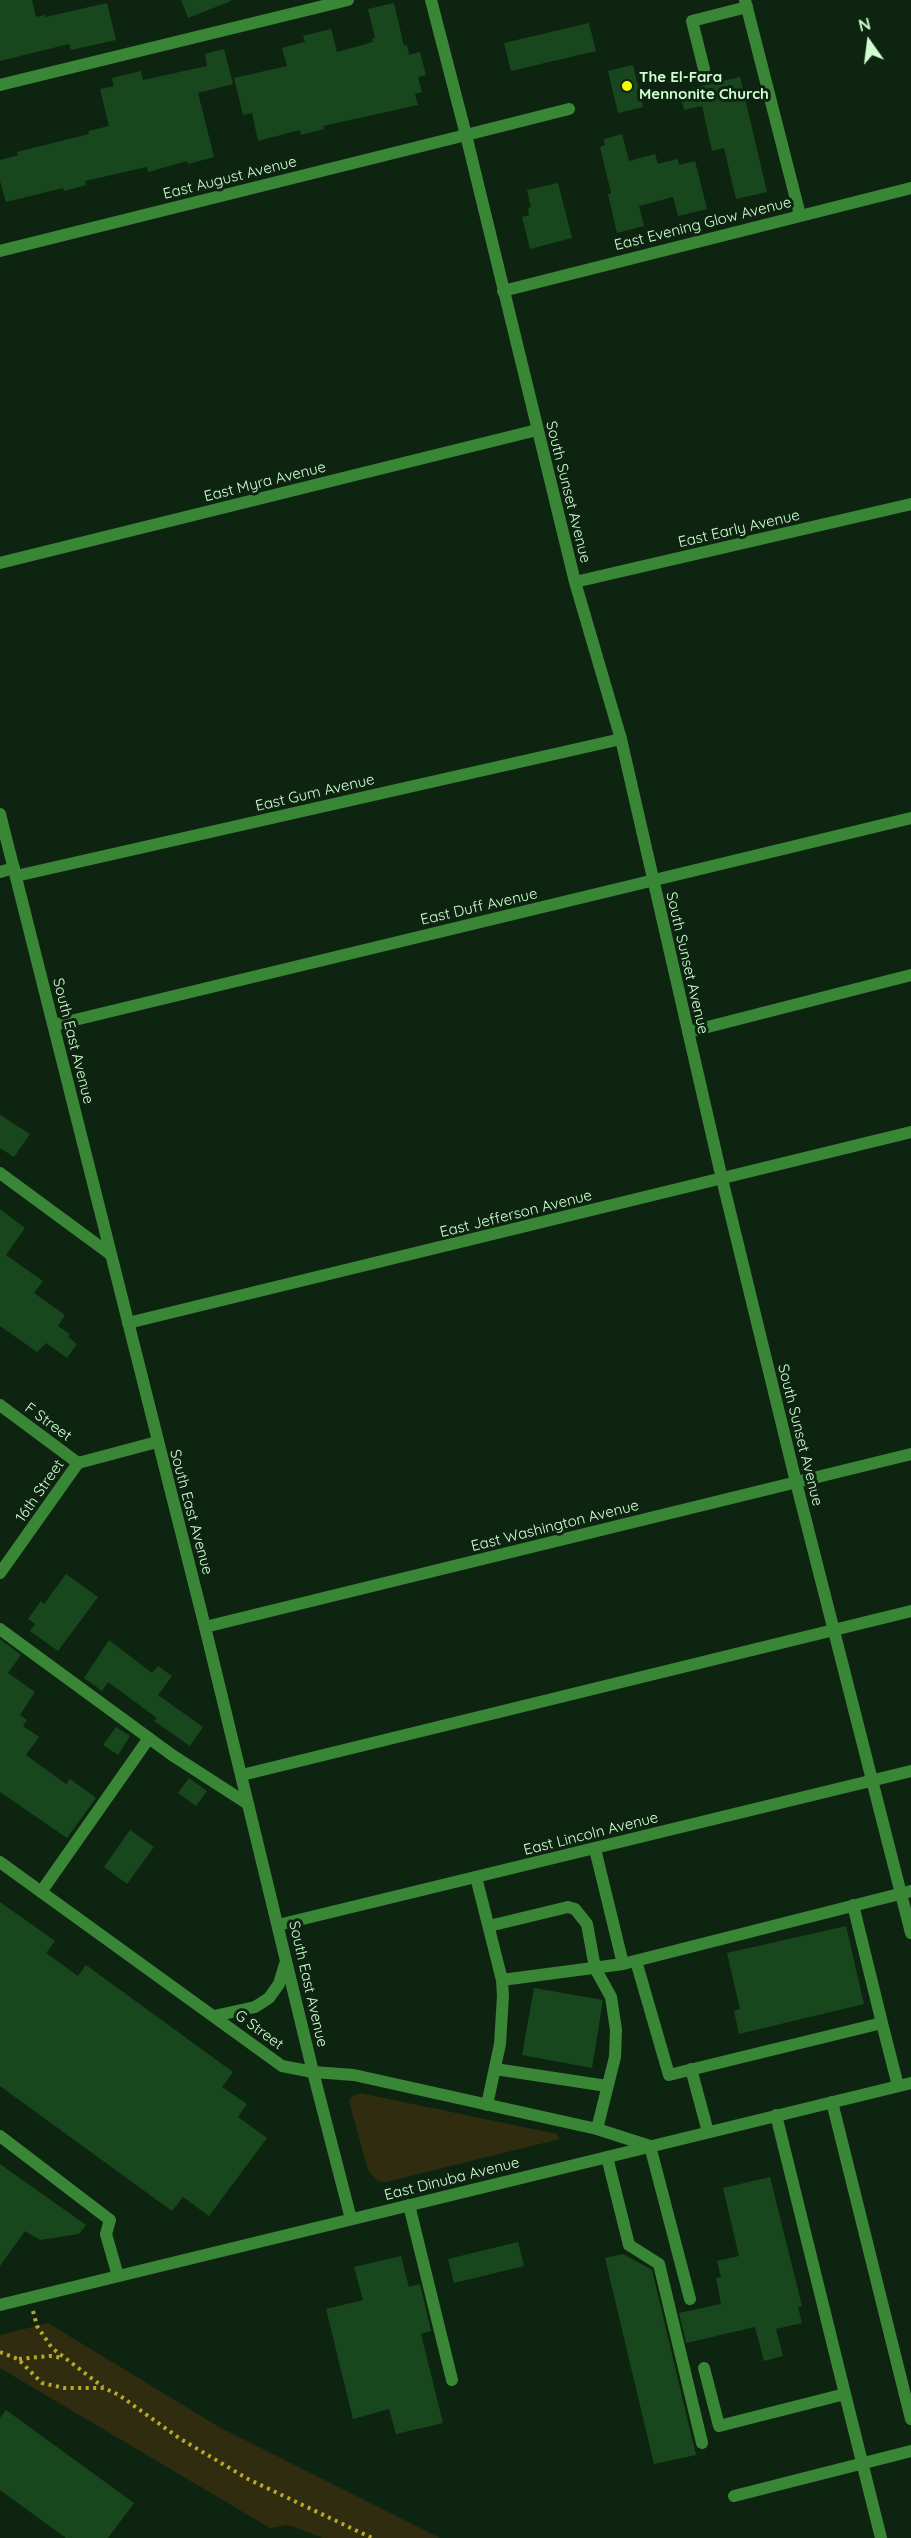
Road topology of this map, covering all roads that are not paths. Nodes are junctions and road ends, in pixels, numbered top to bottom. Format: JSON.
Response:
{"nodes":[{"id":1,"x":348,"y":0,"type":"edge"},
{"id":2,"x":431,"y":0,"type":"edge"},
{"id":3,"x":746,"y":4,"type":"edge"},
{"id":4,"x":704,"y":69,"type":"dead end"},
{"id":5,"x":0,"y":86,"type":"edge"},
{"id":6,"x":569,"y":109,"type":"dead end"},
{"id":7,"x":466,"y":135,"type":"junction"},
{"id":8,"x":911,"y":188,"type":"edge"},
{"id":9,"x":800,"y":215,"type":"junction"},
{"id":10,"x":0,"y":251,"type":"edge"},
{"id":11,"x":503,"y":291,"type":"junction"},
{"id":12,"x":537,"y":430,"type":"junction"},
{"id":13,"x":911,"y":504,"type":"edge"},
{"id":14,"x":0,"y":563,"type":"edge"},
{"id":15,"x":575,"y":582,"type":"junction"},
{"id":16,"x":621,"y":739,"type":"junction"},
{"id":17,"x":0,"y":814,"type":"edge"},
{"id":18,"x":911,"y":818,"type":"edge"},
{"id":19,"x":0,"y":872,"type":"edge"},
{"id":20,"x":15,"y":872,"type":"junction"},
{"id":21,"x":653,"y":881,"type":"junction"},
{"id":22,"x":911,"y":975,"type":"edge"},
{"id":23,"x":54,"y":1025,"type":"junction"},
{"id":24,"x":688,"y":1032,"type":"junction"},
{"id":25,"x":911,"y":1132,"type":"edge"},
{"id":26,"x":0,"y":1173,"type":"edge"},
{"id":27,"x":722,"y":1179,"type":"junction"},
{"id":28,"x":110,"y":1254,"type":"junction"},
{"id":29,"x":128,"y":1323,"type":"junction"},
{"id":30,"x":0,"y":1405,"type":"edge"},
{"id":31,"x":157,"y":1442,"type":"junction"},
{"id":32,"x":911,"y":1454,"type":"edge"},
{"id":33,"x":78,"y":1463,"type":"junction"},
{"id":34,"x":796,"y":1482,"type":"junction"},
{"id":35,"x":0,"y":1573,"type":"edge"},
{"id":36,"x":911,"y":1611,"type":"edge"},
{"id":37,"x":205,"y":1627,"type":"junction"},
{"id":38,"x":0,"y":1629,"type":"edge"},
{"id":39,"x":834,"y":1630,"type":"junction"},
{"id":40,"x":149,"y":1738,"type":"junction"},
{"id":41,"x":911,"y":1772,"type":"edge"},
{"id":42,"x":242,"y":1775,"type":"junction"},
{"id":43,"x":872,"y":1781,"type":"junction"},
{"id":44,"x":248,"y":1804,"type":"junction"},
{"id":45,"x":595,"y":1849,"type":"junction"},
{"id":46,"x":0,"y":1862,"type":"edge"},
{"id":47,"x":476,"y":1877,"type":"junction"},
{"id":48,"x":41,"y":1892,"type":"junction"},
{"id":49,"x":906,"y":1892,"type":"edge"},
{"id":50,"x":853,"y":1905,"type":"junction"},
{"id":51,"x":278,"y":1926,"type":"junction"},
{"id":52,"x":489,"y":1926,"type":"junction"},
{"id":53,"x":911,"y":1933,"type":"edge"},
{"id":54,"x":286,"y":1960,"type":"junction"},
{"id":55,"x":636,"y":1961,"type":"junction"},
{"id":56,"x":623,"y":1964,"type":"junction"},
{"id":57,"x":595,"y":1968,"type":"junction"},
{"id":58,"x":502,"y":1980,"type":"junction"},
{"id":59,"x":214,"y":2016,"type":"junction"},
{"id":60,"x":882,"y":2023,"type":"junction"},
{"id":61,"x":495,"y":2069,"type":"junction"},
{"id":62,"x":691,"y":2069,"type":"junction"},
{"id":63,"x":313,"y":2072,"type":"junction"},
{"id":64,"x":911,"y":2083,"type":"edge"},
{"id":65,"x":607,"y":2086,"type":"junction"},
{"id":66,"x":898,"y":2086,"type":"junction"},
{"id":67,"x":832,"y":2102,"type":"junction"},
{"id":68,"x":487,"y":2105,"type":"junction"},
{"id":69,"x":776,"y":2115,"type":"junction"},
{"id":70,"x":597,"y":2128,"type":"junction"},
{"id":71,"x":708,"y":2132,"type":"junction"},
{"id":72,"x":0,"y":2136,"type":"edge"},
{"id":73,"x":650,"y":2146,"type":"junction"},
{"id":74,"x":607,"y":2157,"type":"junction"},
{"id":75,"x":409,"y":2205,"type":"junction"},
{"id":76,"x":351,"y":2219,"type":"junction"},
{"id":77,"x":118,"y":2276,"type":"junction"},
{"id":78,"x":690,"y":2299,"type":"dead end"},
{"id":79,"x":0,"y":2305,"type":"edge"},
{"id":80,"x":704,"y":2368,"type":"dead end"},
{"id":81,"x":452,"y":2380,"type":"dead end"},
{"id":82,"x":845,"y":2394,"type":"junction"},
{"id":83,"x":911,"y":2419,"type":"edge"},
{"id":84,"x":702,"y":2443,"type":"dead end"},
{"id":85,"x":911,"y":2451,"type":"edge"},
{"id":86,"x":862,"y":2463,"type":"junction"},
{"id":87,"x":734,"y":2496,"type":"dead end"},
{"id":88,"x":881,"y":2538,"type":"edge"}],
"edges":[{"from":1,"to":5,"type":"street"},
{"from":2,"to":7,"type":"street","name":"South Sunset Avenue"},
{"from":3,"to":4,"type":"street"},
{"from":3,"to":9,"type":"street"},
{"from":6,"to":7,"type":"street","name":"East August Avenue"},
{"from":7,"to":10,"type":"street","name":"East August Avenue"},
{"from":7,"to":11,"type":"street","name":"South Sunset Avenue"},
{"from":8,"to":9,"type":"street","name":"East Evening Glow Avenue"},
{"from":9,"to":11,"type":"street","name":"East Evening Glow Avenue"},
{"from":11,"to":12,"type":"street","name":"South Sunset Avenue"},
{"from":12,"to":14,"type":"street","name":"East Myra Avenue"},
{"from":12,"to":15,"type":"street","name":"South Sunset Avenue"},
{"from":13,"to":15,"type":"street","name":"East Early Avenue"},
{"from":15,"to":16,"type":"street","name":"South Sunset Avenue"},
{"from":16,"to":20,"type":"street","name":"East Gum Avenue"},
{"from":16,"to":21,"type":"street","name":"South Sunset Avenue"},
{"from":17,"to":20,"type":"street","name":"South East Avenue"},
{"from":18,"to":21,"type":"street","name":"East Duff Avenue"},
{"from":19,"to":20,"type":"street","name":"East Gum Avenue"},
{"from":20,"to":23,"type":"street","name":"South East Avenue"},
{"from":21,"to":23,"type":"street","name":"East Duff Avenue"},
{"from":21,"to":24,"type":"street","name":"South Sunset Avenue"},
{"from":22,"to":24,"type":"street"},
{"from":23,"to":28,"type":"street","name":"South East Avenue"},
{"from":24,"to":27,"type":"street","name":"South Sunset Avenue"},
{"from":25,"to":27,"type":"street","name":"East Jefferson Avenue"},
{"from":26,"to":28,"type":"street"},
{"from":27,"to":29,"type":"street","name":"East Jefferson Avenue"},
{"from":27,"to":34,"type":"street","name":"South Sunset Avenue"},
{"from":28,"to":29,"type":"street","name":"South East Avenue"},
{"from":29,"to":31,"type":"street","name":"South East Avenue"},
{"from":30,"to":33,"type":"street","name":"F Street"},
{"from":31,"to":33,"type":"street","name":"16th Street"},
{"from":31,"to":37,"type":"street","name":"South East Avenue"},
{"from":32,"to":34,"type":"street","name":"East Washington Avenue"},
{"from":33,"to":35,"type":"street","name":"16th Street"},
{"from":34,"to":37,"type":"street","name":"East Washington Avenue"},
{"from":34,"to":39,"type":"street","name":"South Sunset Avenue"},
{"from":36,"to":39,"type":"street"},
{"from":37,"to":42,"type":"street","name":"South East Avenue"},
{"from":38,"to":40,"type":"street"},
{"from":39,"to":42,"type":"street"},
{"from":39,"to":43,"type":"street","name":"South Sunset Avenue"},
{"from":40,"to":44,"type":"street"},
{"from":40,"to":48,"type":"street"},
{"from":41,"to":43,"type":"street","name":"East Lincoln Avenue"},
{"from":42,"to":44,"type":"street","name":"South East Avenue"},
{"from":43,"to":45,"type":"street","name":"East Lincoln Avenue"},
{"from":43,"to":49,"type":"street","name":"South Sunset Avenue"},
{"from":44,"to":51,"type":"street","name":"South East Avenue"},
{"from":45,"to":47,"type":"street","name":"East Lincoln Avenue"},
{"from":45,"to":56,"type":"street"},
{"from":46,"to":48,"type":"street","name":"G Street"},
{"from":47,"to":51,"type":"street","name":"East Lincoln Avenue"},
{"from":47,"to":52,"type":"street"},
{"from":48,"to":59,"type":"street","name":"G Street"},
{"from":49,"to":50,"type":"street"},
{"from":49,"to":53,"type":"street","name":"South Sunset Avenue"},
{"from":50,"to":55,"type":"street"},
{"from":50,"to":60,"type":"street"},
{"from":51,"to":54,"type":"street","name":"South East Avenue"},
{"from":52,"to":57,"type":"street"},
{"from":52,"to":58,"type":"street"},
{"from":54,"to":59,"type":"street"},
{"from":54,"to":63,"type":"street","name":"South East Avenue"},
{"from":55,"to":56,"type":"street"},
{"from":55,"to":62,"type":"street"},
{"from":56,"to":57,"type":"street"},
{"from":57,"to":58,"type":"street"},
{"from":57,"to":65,"type":"street"},
{"from":58,"to":61,"type":"street"},
{"from":59,"to":63,"type":"street","name":"G Street"},
{"from":60,"to":62,"type":"street"},
{"from":60,"to":66,"type":"street"},
{"from":61,"to":65,"type":"street"},
{"from":61,"to":68,"type":"street"},
{"from":62,"to":71,"type":"street"},
{"from":63,"to":68,"type":"street","name":"G Street"},
{"from":63,"to":76,"type":"street","name":"South East Avenue"},
{"from":64,"to":66,"type":"street","name":"East Dinuba Avenue"},
{"from":65,"to":70,"type":"street"},
{"from":66,"to":67,"type":"street","name":"East Dinuba Avenue"},
{"from":67,"to":69,"type":"street","name":"East Dinuba Avenue"},
{"from":67,"to":83,"type":"street"},
{"from":68,"to":70,"type":"street","name":"G Street"},
{"from":69,"to":71,"type":"street","name":"East Dinuba Avenue"},
{"from":69,"to":82,"type":"street"},
{"from":70,"to":73,"type":"street","name":"G Street"},
{"from":71,"to":73,"type":"street","name":"East Dinuba Avenue"},
{"from":72,"to":77,"type":"street"},
{"from":73,"to":74,"type":"street","name":"East Dinuba Avenue"},
{"from":73,"to":78,"type":"street"},
{"from":74,"to":75,"type":"street","name":"East Dinuba Avenue"},
{"from":74,"to":84,"type":"street"},
{"from":75,"to":76,"type":"street","name":"East Dinuba Avenue"},
{"from":75,"to":81,"type":"street"},
{"from":76,"to":77,"type":"street","name":"East Dinuba Avenue"},
{"from":77,"to":79,"type":"street","name":"East Dinuba Avenue"},
{"from":80,"to":82,"type":"street"},
{"from":82,"to":86,"type":"street"},
{"from":85,"to":86,"type":"street"},
{"from":86,"to":87,"type":"street"},
{"from":86,"to":88,"type":"street"}]}
